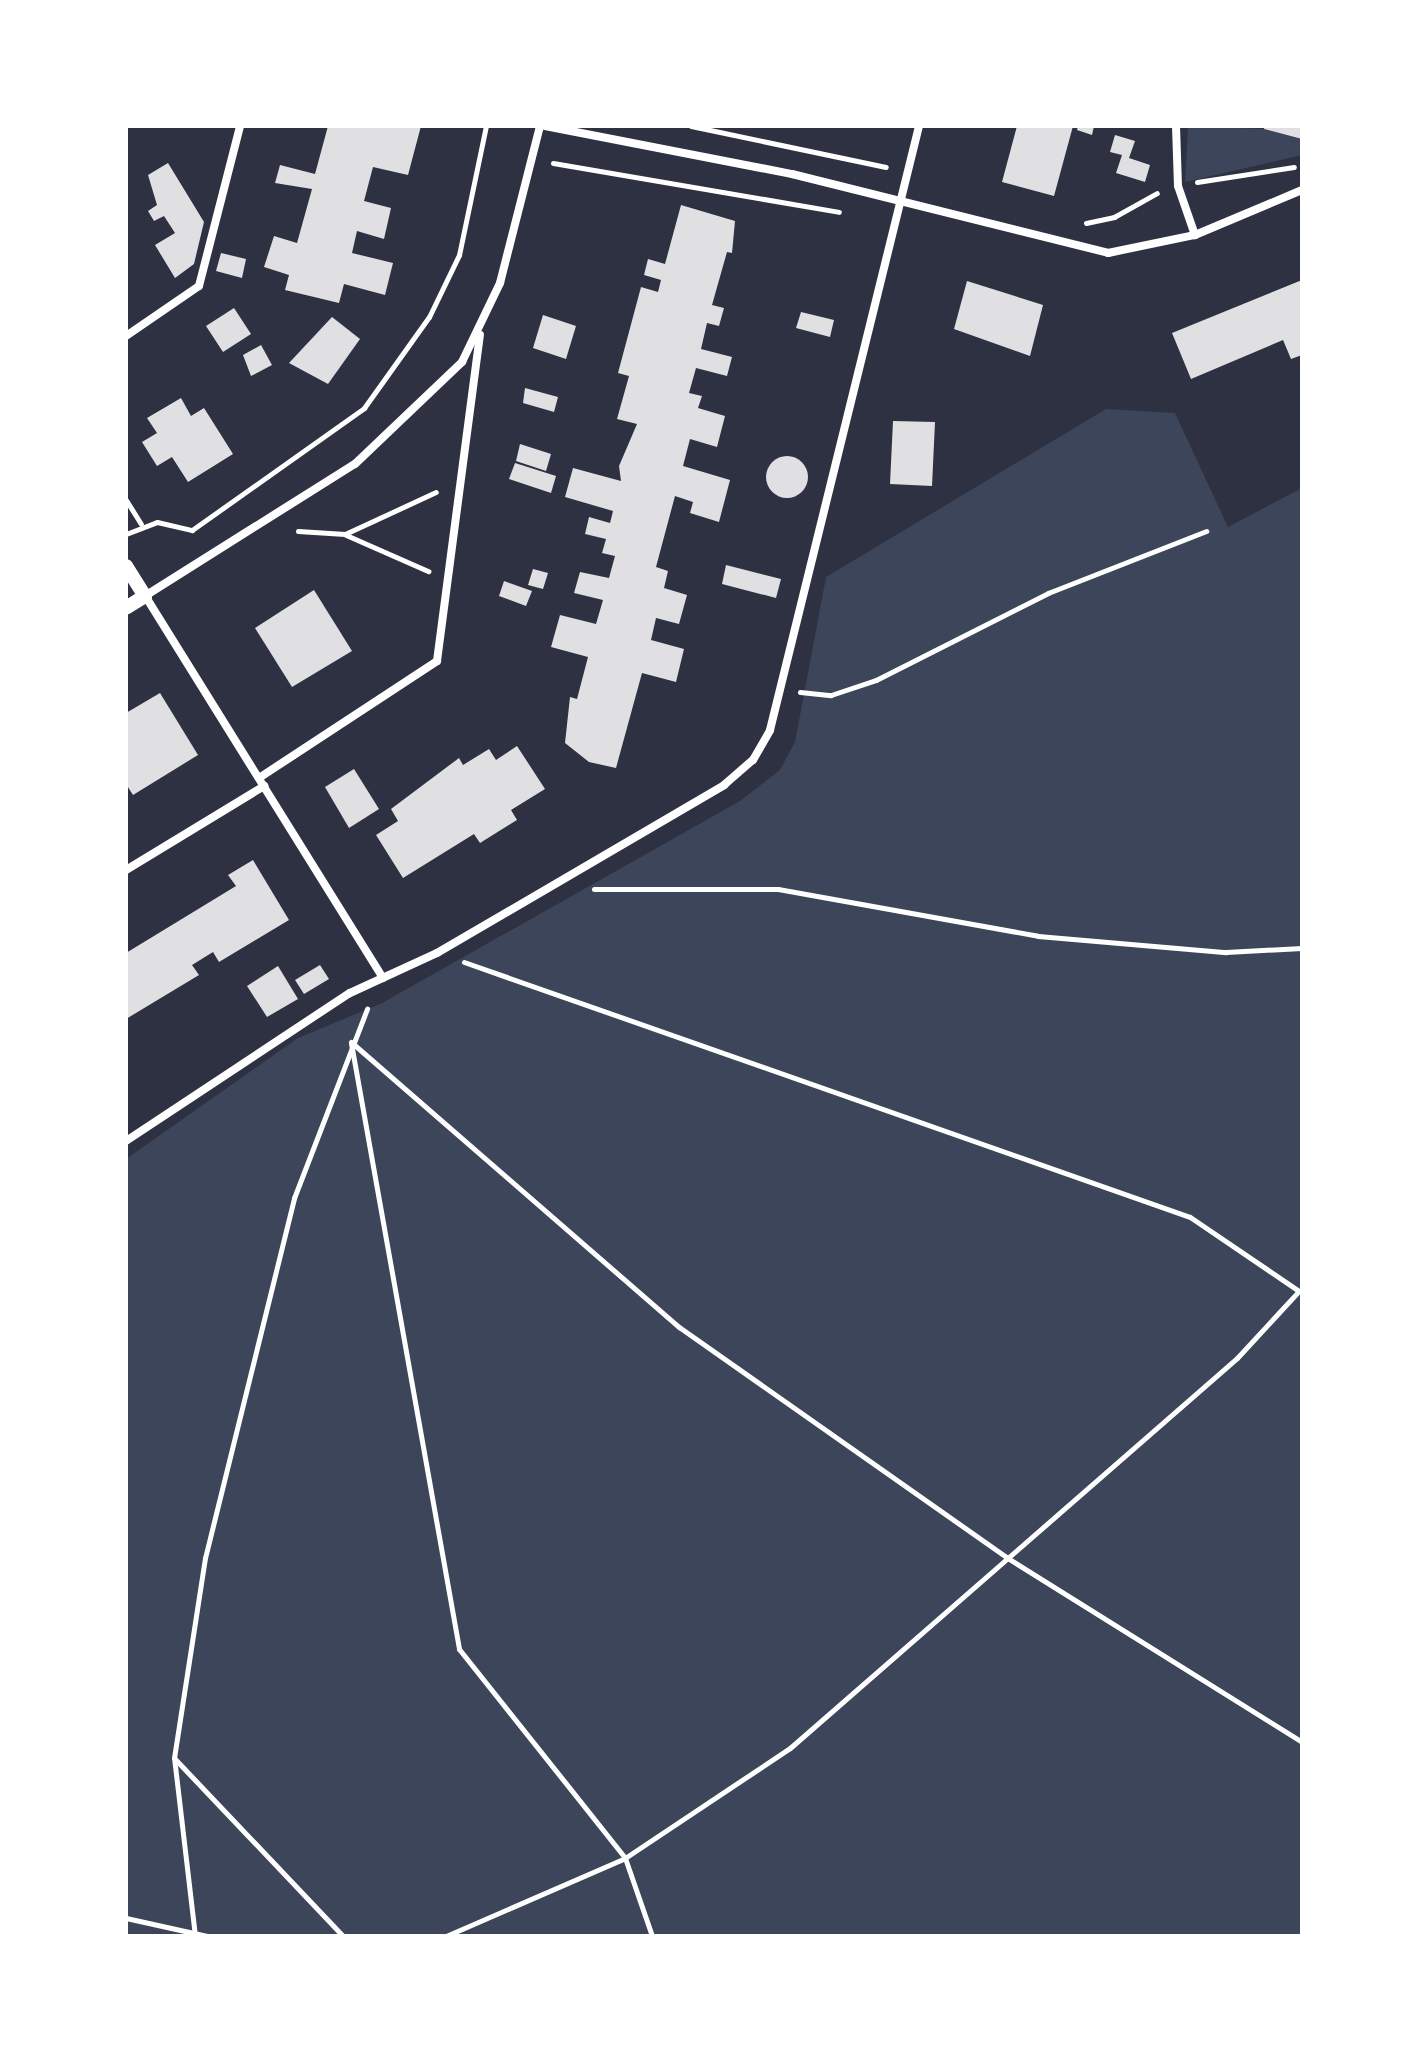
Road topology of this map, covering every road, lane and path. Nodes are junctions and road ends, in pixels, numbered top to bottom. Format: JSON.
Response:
{"nodes":[{"id":1,"x":240,"y":126,"type":"edge"},
{"id":2,"x":486,"y":126,"type":"edge"},
{"id":3,"x":542,"y":126,"type":"edge"},
{"id":4,"x":691,"y":126,"type":"edge"},
{"id":5,"x":919,"y":126,"type":"edge"},
{"id":6,"x":1176,"y":126,"type":"edge"},
{"id":7,"x":1302,"y":165,"type":"edge"},
{"id":8,"x":907,"y":172,"type":"junction"},
{"id":9,"x":1178,"y":186,"type":"junction"},
{"id":10,"x":1302,"y":190,"type":"edge"},
{"id":11,"x":899,"y":202,"type":"junction"},
{"id":12,"x":1076,"y":225,"type":"dead end"},
{"id":13,"x":1195,"y":235,"type":"junction"},
{"id":14,"x":481,"y":331,"type":"junction"},
{"id":15,"x":126,"y":336,"type":"edge"},
{"id":16,"x":458,"y":468,"type":"junction"},
{"id":17,"x":126,"y":500,"type":"edge"},
{"id":18,"x":141,"y":524,"type":"junction"},
{"id":19,"x":298,"y":531,"type":"dead end"},
{"id":20,"x":1206,"y":531,"type":"dead end"},
{"id":21,"x":126,"y":534,"type":"edge"},
{"id":22,"x":345,"y":534,"type":"junction"},
{"id":23,"x":126,"y":566,"type":"edge"},
{"id":24,"x":450,"y":581,"type":"junction"},
{"id":25,"x":145,"y":596,"type":"junction"},
{"id":26,"x":126,"y":608,"type":"edge"},
{"id":27,"x":780,"y":690,"type":"junction"},
{"id":28,"x":262,"y":782,"type":"junction"},
{"id":29,"x":126,"y":870,"type":"edge"},
{"id":30,"x":545,"y":889,"type":"junction"},
{"id":31,"x":1302,"y":948,"type":"edge"},
{"id":32,"x":437,"y":953,"type":"junction"},
{"id":33,"x":383,"y":978,"type":"junction"},
{"id":34,"x":351,"y":1042,"type":"junction"},
{"id":35,"x":126,"y":1141,"type":"edge"},
{"id":36,"x":1300,"y":1293,"type":"edge"},
{"id":37,"x":1006,"y":1557,"type":"junction"},
{"id":38,"x":1302,"y":1742,"type":"edge"},
{"id":39,"x":174,"y":1758,"type":"junction"},
{"id":40,"x":625,"y":1858,"type":"junction"},
{"id":41,"x":126,"y":1918,"type":"edge"},
{"id":42,"x":195,"y":1935,"type":"edge"},
{"id":43,"x":207,"y":1936,"type":"edge"},
{"id":44,"x":343,"y":1936,"type":"edge"},
{"id":45,"x":446,"y":1936,"type":"edge"},
{"id":46,"x":652,"y":1936,"type":"edge"}],
"edges":[{"from":1,"to":15,"type":"street"},
{"from":2,"to":18,"type":"path"},
{"from":3,"to":11,"type":"street"},
{"from":3,"to":14,"type":"street"},
{"from":4,"to":8,"type":"path"},
{"from":5,"to":8,"type":"street"},
{"from":6,"to":9,"type":"street"},
{"from":7,"to":9,"type":"path"},
{"from":8,"to":11,"type":"street"},
{"from":9,"to":12,"type":"path"},
{"from":9,"to":13,"type":"street"},
{"from":10,"to":13,"type":"street"},
{"from":11,"to":13,"type":"street"},
{"from":11,"to":27,"type":"street"},
{"from":14,"to":16,"type":"street"},
{"from":14,"to":25,"type":"street"},
{"from":16,"to":22,"type":"path"},
{"from":16,"to":24,"type":"street"},
{"from":17,"to":18,"type":"path"},
{"from":18,"to":21,"type":"path"},
{"from":19,"to":22,"type":"path"},
{"from":20,"to":27,"type":"path"},
{"from":22,"to":24,"type":"path"},
{"from":23,"to":25,"type":"street"},
{"from":24,"to":28,"type":"street"},
{"from":25,"to":26,"type":"street"},
{"from":25,"to":28,"type":"street"},
{"from":27,"to":30,"type":"street"},
{"from":28,"to":29,"type":"street"},
{"from":28,"to":33,"type":"street"},
{"from":30,"to":31,"type":"path"},
{"from":30,"to":32,"type":"street"},
{"from":32,"to":33,"type":"street"},
{"from":32,"to":36,"type":"path"},
{"from":33,"to":34,"type":"path"},
{"from":33,"to":35,"type":"street"},
{"from":34,"to":37,"type":"path"},
{"from":34,"to":39,"type":"path"},
{"from":34,"to":40,"type":"path"},
{"from":36,"to":37,"type":"path"},
{"from":37,"to":38,"type":"path"},
{"from":37,"to":40,"type":"path"},
{"from":39,"to":42,"type":"path"},
{"from":39,"to":44,"type":"path"},
{"from":40,"to":45,"type":"path"},
{"from":40,"to":46,"type":"path"},
{"from":41,"to":42,"type":"path"},
{"from":42,"to":43,"type":"path"}]}
